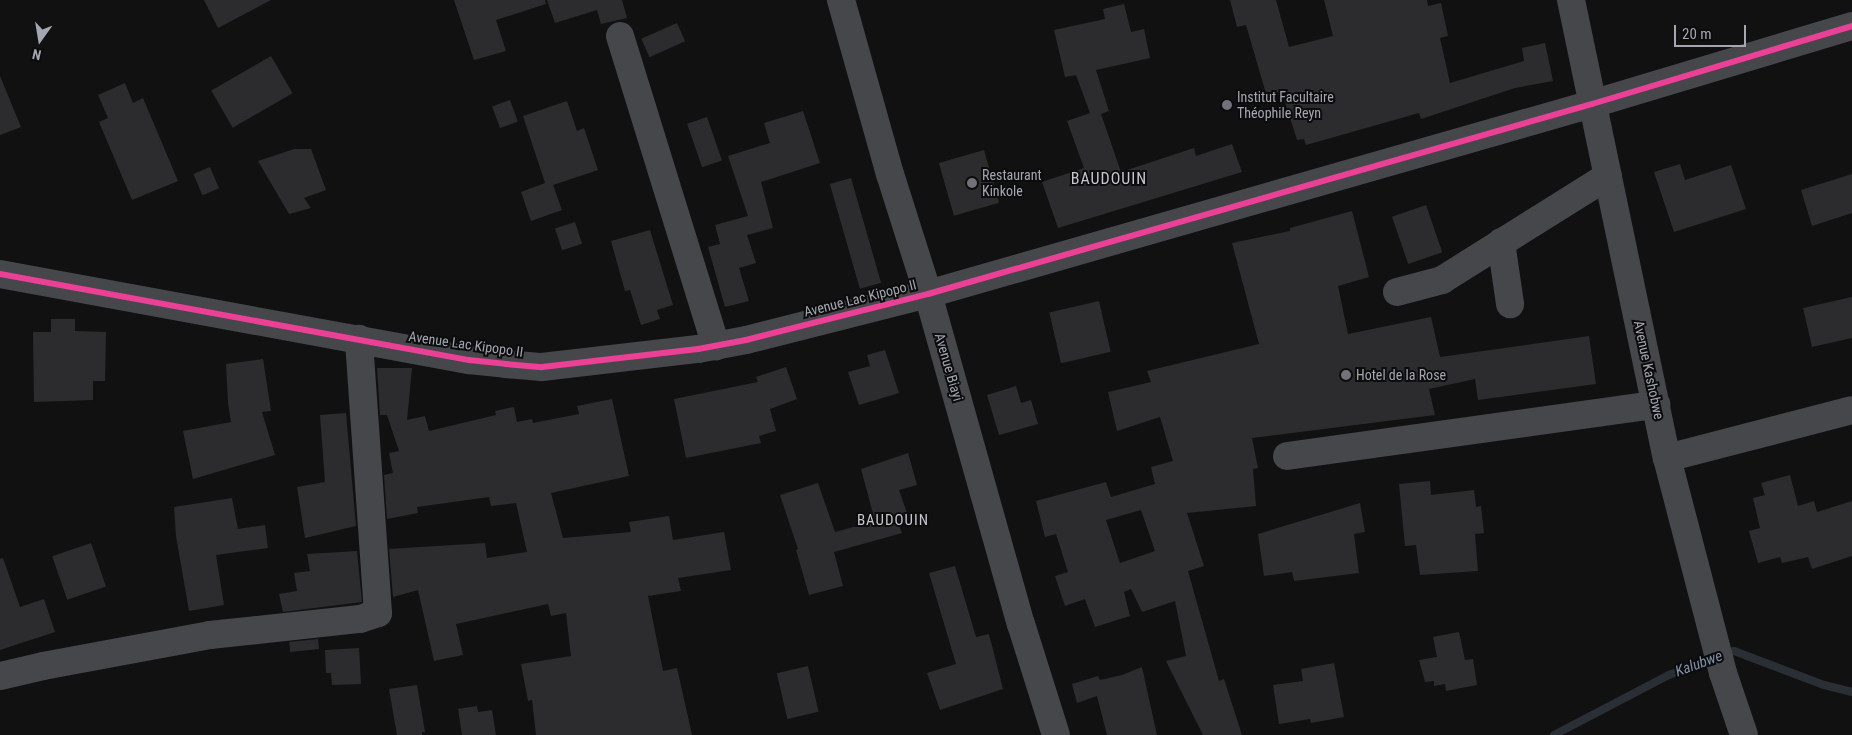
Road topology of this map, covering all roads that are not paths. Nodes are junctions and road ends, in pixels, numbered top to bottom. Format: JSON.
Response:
{"nodes":[{"id":1,"x":841,"y":0,"type":"edge"},
{"id":2,"x":1571,"y":0,"type":"edge"},
{"id":3,"x":1852,"y":26,"type":"edge"},
{"id":4,"x":620,"y":36,"type":"dead end"},
{"id":5,"x":1592,"y":104,"type":"junction"},
{"id":6,"x":1608,"y":176,"type":"junction"},
{"id":7,"x":1501,"y":242,"type":"junction"},
{"id":8,"x":0,"y":274,"type":"edge"},
{"id":9,"x":1397,"y":292,"type":"dead end"},
{"id":10,"x":928,"y":294,"type":"junction"},
{"id":11,"x":1510,"y":304,"type":"dead end"},
{"id":12,"x":360,"y":339,"type":"junction"},
{"id":13,"x":716,"y":346,"type":"junction"},
{"id":14,"x":1656,"y":404,"type":"junction"},
{"id":15,"x":1852,"y":410,"type":"edge"},
{"id":16,"x":1287,"y":456,"type":"dead end"},
{"id":17,"x":1667,"y":458,"type":"junction"},
{"id":18,"x":0,"y":676,"type":"edge"},
{"id":19,"x":1056,"y":735,"type":"edge"},
{"id":20,"x":1744,"y":735,"type":"edge"}],
"edges":[{"from":1,"to":10,"type":"street","name":"Avenue Biayi"},
{"from":2,"to":5,"type":"street","name":"Avenue Kashobwe"},
{"from":3,"to":5,"type":"street","name":"Avenue Lac Kipopo II"},
{"from":4,"to":13,"type":"street"},
{"from":5,"to":6,"type":"street","name":"Avenue Kashobwe"},
{"from":5,"to":10,"type":"street","name":"Avenue Lac Kipopo II"},
{"from":6,"to":7,"type":"street"},
{"from":6,"to":14,"type":"street","name":"Avenue Kashobwe"},
{"from":7,"to":9,"type":"street"},
{"from":7,"to":11,"type":"street"},
{"from":8,"to":12,"type":"street","name":"Avenue Lac Kipopo II"},
{"from":10,"to":13,"type":"street","name":"Avenue Lac Kipopo II"},
{"from":10,"to":19,"type":"street","name":"Avenue Biayi"},
{"from":12,"to":13,"type":"street","name":"Avenue Lac Kipopo II"},
{"from":12,"to":18,"type":"street"},
{"from":14,"to":16,"type":"street"},
{"from":14,"to":17,"type":"street","name":"Avenue Kashobwe"},
{"from":15,"to":17,"type":"street"},
{"from":17,"to":20,"type":"street","name":"Avenue Kashobwe"}]}
